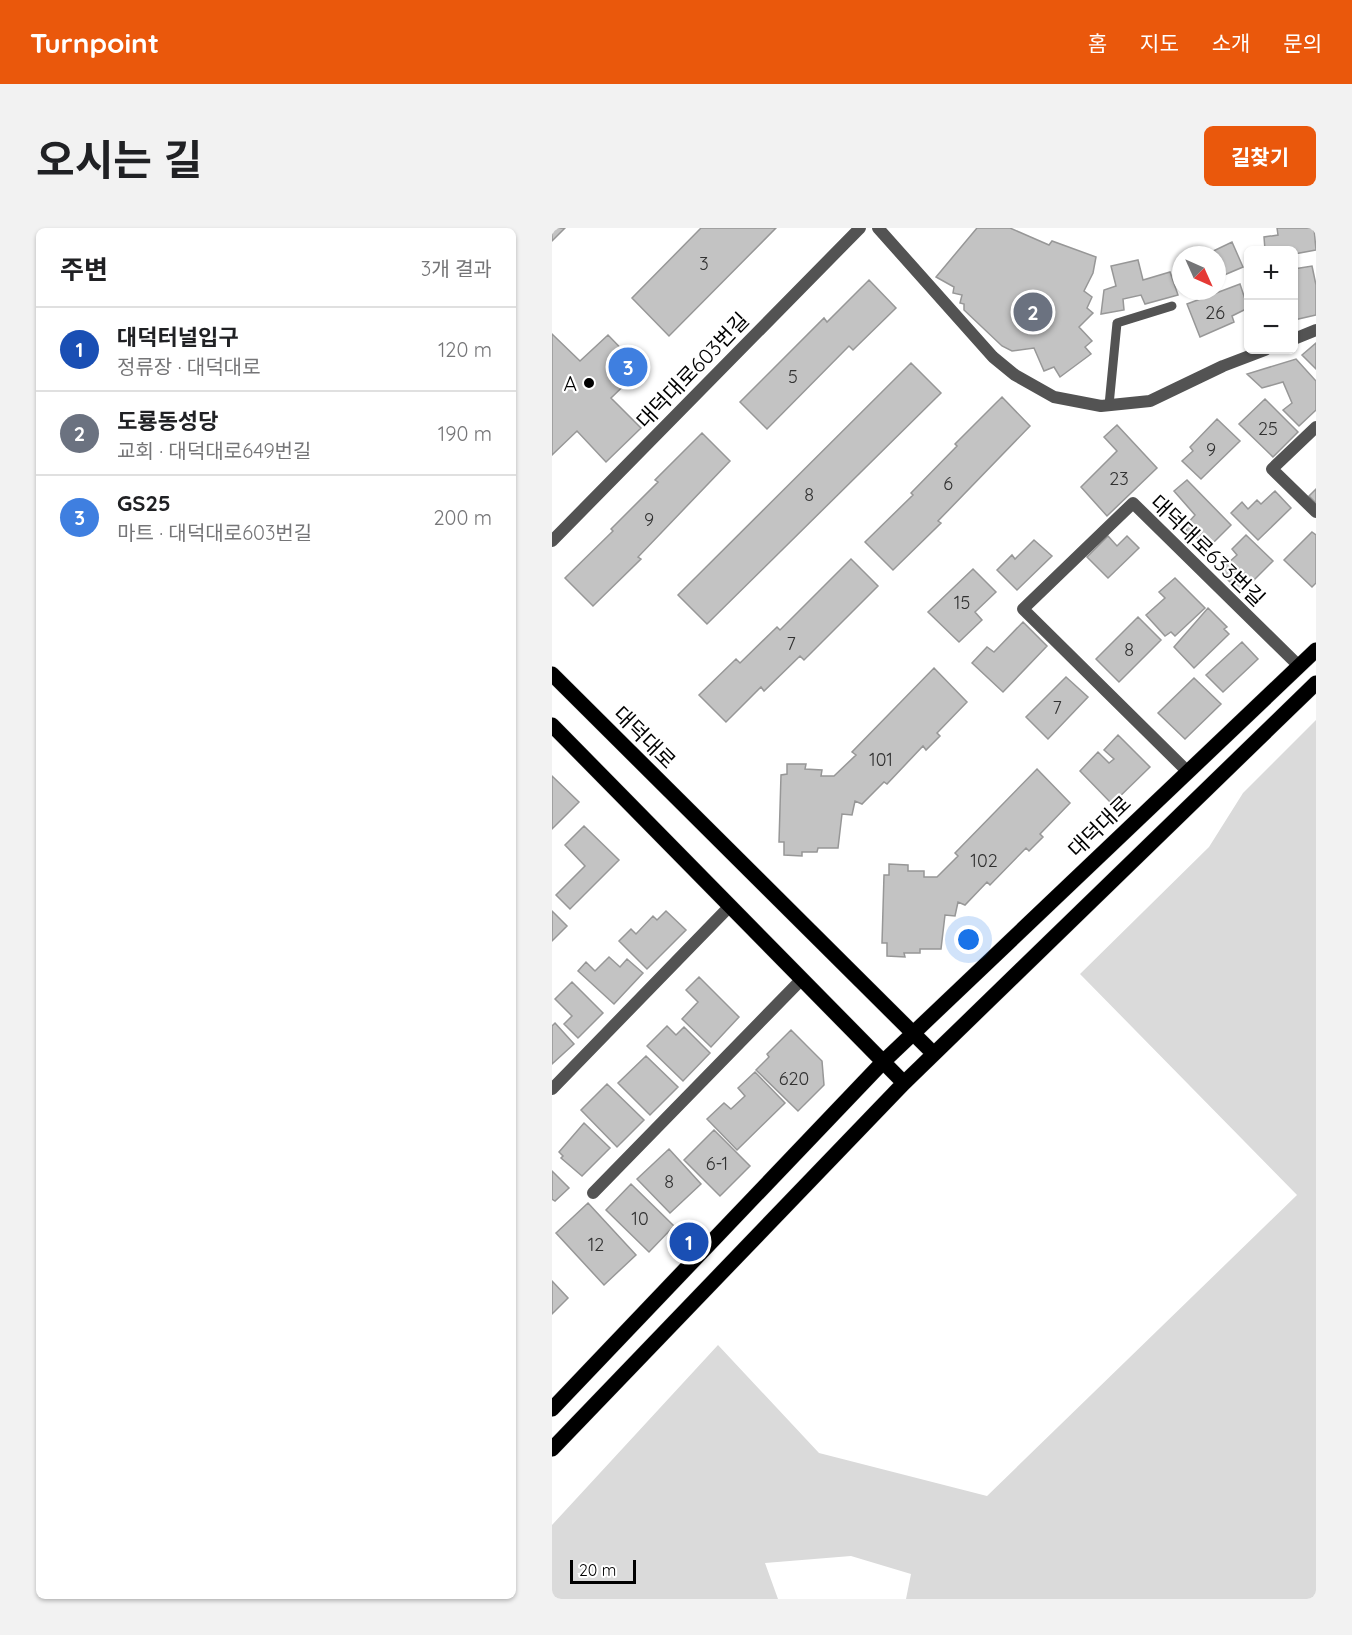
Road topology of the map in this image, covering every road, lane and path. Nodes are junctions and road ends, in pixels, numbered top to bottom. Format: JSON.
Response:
{"nodes":[{"id":1,"x":860,"y":228,"type":"edge"},
{"id":2,"x":878,"y":228,"type":"edge"},
{"id":3,"x":1172,"y":306,"type":"dead end"},
{"id":4,"x":1316,"y":330,"type":"edge"},
{"id":5,"x":1298,"y":337,"type":"edge"},
{"id":6,"x":1254,"y":354,"type":"edge"},
{"id":7,"x":1109,"y":405,"type":"junction"},
{"id":8,"x":1316,"y":427,"type":"edge"},
{"id":9,"x":1316,"y":512,"type":"edge"},
{"id":10,"x":552,"y":541,"type":"edge"},
{"id":11,"x":1316,"y":650,"type":"edge"},
{"id":12,"x":1298,"y":665,"type":"junction"},
{"id":13,"x":552,"y":674,"type":"edge"},
{"id":14,"x":1316,"y":683,"type":"edge"},
{"id":15,"x":554,"y":731,"type":"edge"},
{"id":16,"x":1187,"y":771,"type":"junction"},
{"id":17,"x":730,"y":906,"type":"junction"},
{"id":18,"x":802,"y":979,"type":"junction"},
{"id":19,"x":912,"y":1033,"type":"junction"},
{"id":20,"x":933,"y":1053,"type":"junction"},
{"id":21,"x":883,"y":1062,"type":"junction"},
{"id":22,"x":903,"y":1083,"type":"junction"},
{"id":23,"x":552,"y":1089,"type":"edge"},
{"id":24,"x":593,"y":1193,"type":"dead end"},
{"id":25,"x":552,"y":1409,"type":"edge"},
{"id":26,"x":552,"y":1449,"type":"edge"}],
"edges":[{"from":1,"to":10,"type":"street","name":"대덕대로603번길"},
{"from":2,"to":7,"type":"street"},
{"from":3,"to":7,"type":"lane"},
{"from":4,"to":5,"type":"street"},
{"from":6,"to":7,"type":"street"},
{"from":8,"to":9,"type":"street"},
{"from":11,"to":12,"type":"main road","name":"대덕대로"},
{"from":12,"to":16,"type":"main road","name":"대덕대로"},
{"from":12,"to":16,"type":"street","name":"대덕대로633번길"},
{"from":13,"to":19,"type":"main road","name":"대덕대로"},
{"from":14,"to":20,"type":"main road"},
{"from":15,"to":17,"type":"main road"},
{"from":16,"to":19,"type":"main road","name":"대덕대로"},
{"from":17,"to":18,"type":"main road"},
{"from":17,"to":23,"type":"street"},
{"from":18,"to":21,"type":"main road"},
{"from":18,"to":24,"type":"street"},
{"from":19,"to":20,"type":"main road","name":"대덕대로"},
{"from":19,"to":21,"type":"main road","name":"대덕대로"},
{"from":20,"to":22,"type":"main road"},
{"from":21,"to":22,"type":"main road"},
{"from":21,"to":25,"type":"main road","name":"대덕대로"},
{"from":22,"to":26,"type":"main road"}]}
